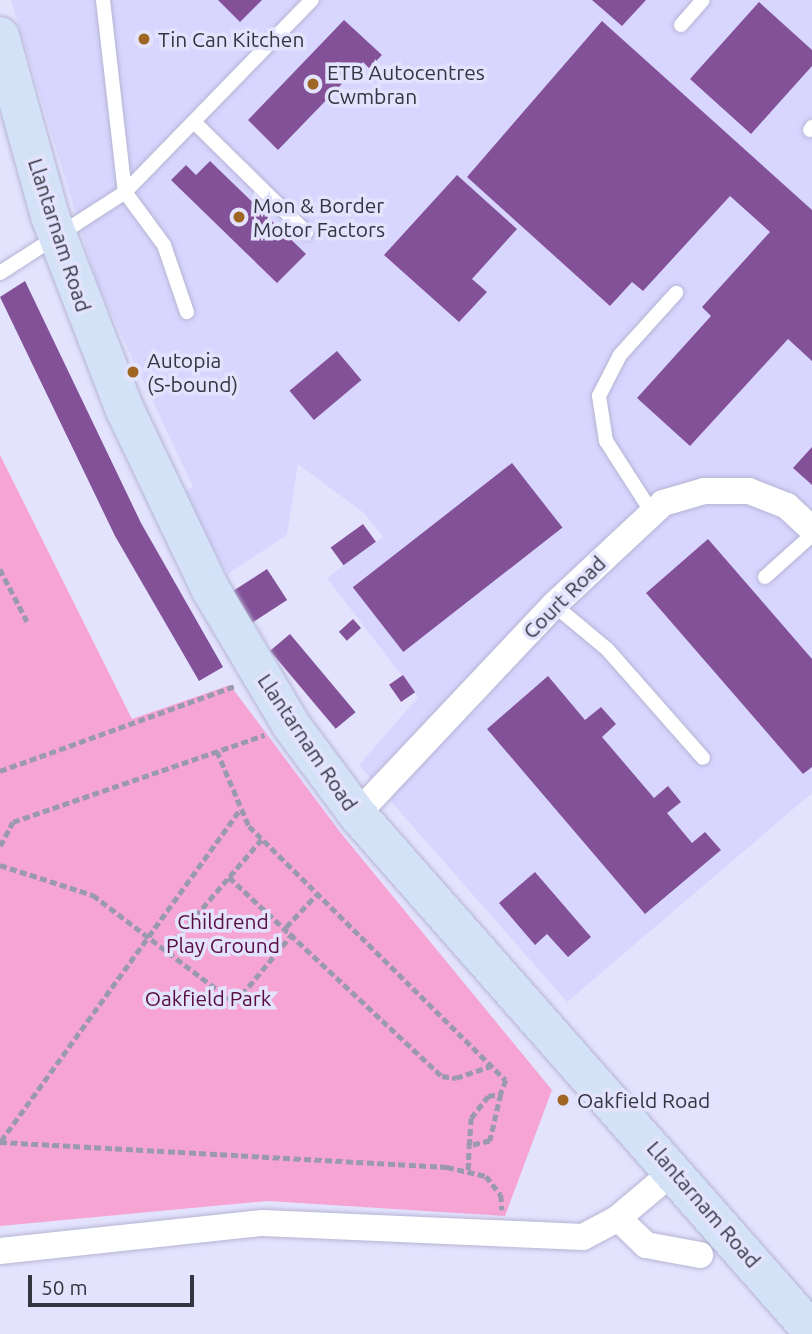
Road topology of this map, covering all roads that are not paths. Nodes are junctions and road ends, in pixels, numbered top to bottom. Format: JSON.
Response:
{"nodes":[{"id":1,"x":103,"y":0,"type":"edge"},
{"id":2,"x":312,"y":0,"type":"edge"},
{"id":3,"x":702,"y":0,"type":"edge"},
{"id":4,"x":681,"y":25,"type":"dead end"},
{"id":5,"x":0,"y":36,"type":"edge"},
{"id":6,"x":195,"y":124,"type":"junction"},
{"id":7,"x":125,"y":192,"type":"junction"},
{"id":8,"x":306,"y":232,"type":"dead end"},
{"id":9,"x":58,"y":238,"type":"junction"},
{"id":10,"x":0,"y":273,"type":"edge"},
{"id":11,"x":676,"y":293,"type":"dead end"},
{"id":12,"x":187,"y":312,"type":"dead end"},
{"id":13,"x":651,"y":511,"type":"junction"},
{"id":14,"x":812,"y":529,"type":"edge"},
{"id":15,"x":812,"y":535,"type":"edge"},
{"id":16,"x":765,"y":577,"type":"dead end"},
{"id":17,"x":554,"y":605,"type":"junction"},
{"id":18,"x":703,"y":758,"type":"dead end"},
{"id":19,"x":357,"y":814,"type":"junction"},
{"id":20,"x":675,"y":1170,"type":"junction"},
{"id":21,"x":618,"y":1218,"type":"junction"},
{"id":22,"x":0,"y":1251,"type":"edge"},
{"id":23,"x":700,"y":1255,"type":"dead end"},
{"id":24,"x":812,"y":1331,"type":"edge"}],
"edges":[{"from":1,"to":7,"type":"lane"},
{"from":2,"to":6,"type":"lane"},
{"from":3,"to":4,"type":"lane"},
{"from":5,"to":9,"type":"street","name":"Llantarnam Road"},
{"from":6,"to":7,"type":"lane"},
{"from":6,"to":8,"type":"lane"},
{"from":7,"to":9,"type":"lane"},
{"from":7,"to":12,"type":"lane"},
{"from":9,"to":10,"type":"lane"},
{"from":9,"to":19,"type":"street","name":"Llantarnam Road"},
{"from":11,"to":13,"type":"lane"},
{"from":13,"to":14,"type":"street","name":"Court Road"},
{"from":13,"to":17,"type":"street","name":"Court Road"},
{"from":15,"to":16,"type":"lane"},
{"from":17,"to":18,"type":"lane"},
{"from":17,"to":19,"type":"street","name":"Court Road"},
{"from":19,"to":20,"type":"street","name":"Llantarnam Road"},
{"from":20,"to":21,"type":"street"},
{"from":20,"to":24,"type":"street","name":"Llantarnam Road"},
{"from":21,"to":22,"type":"street"},
{"from":21,"to":23,"type":"street"}]}
